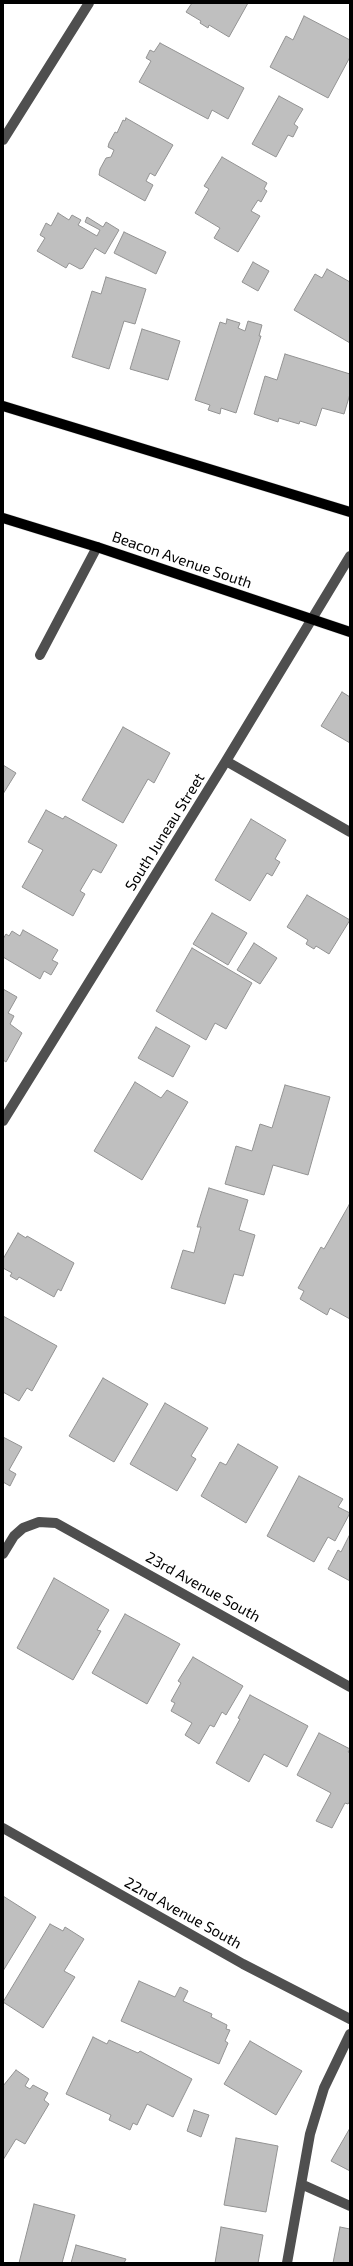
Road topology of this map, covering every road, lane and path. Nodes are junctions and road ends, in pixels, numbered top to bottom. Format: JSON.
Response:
{"nodes":[{"id":1,"x":84,"y":4,"type":"edge"},
{"id":2,"x":3,"y":140,"type":"edge"},
{"id":3,"x":3,"y":406,"type":"edge"},
{"id":4,"x":350,"y":512,"type":"edge"},
{"id":5,"x":3,"y":518,"type":"edge"},
{"id":6,"x":97,"y":547,"type":"junction"},
{"id":7,"x":350,"y":556,"type":"edge"},
{"id":8,"x":311,"y":619,"type":"junction"},
{"id":9,"x":350,"y":632,"type":"edge"},
{"id":10,"x":40,"y":655,"type":"dead end"},
{"id":11,"x":226,"y":761,"type":"junction"},
{"id":12,"x":350,"y":832,"type":"edge"},
{"id":13,"x":3,"y":1122,"type":"edge"},
{"id":14,"x":3,"y":1554,"type":"edge"},
{"id":15,"x":350,"y":1687,"type":"edge"},
{"id":16,"x":3,"y":1828,"type":"edge"},
{"id":17,"x":350,"y":2018,"type":"edge"},
{"id":18,"x":350,"y":2034,"type":"edge"},
{"id":19,"x":301,"y":2184,"type":"junction"},
{"id":20,"x":350,"y":2206,"type":"edge"},
{"id":21,"x":287,"y":2263,"type":"edge"}],
"edges":[{"from":1,"to":2,"type":"street"},
{"from":3,"to":4,"type":"main road"},
{"from":5,"to":6,"type":"main road","name":"Beacon Avenue South"},
{"from":6,"to":8,"type":"main road","name":"Beacon Avenue South"},
{"from":6,"to":10,"type":"street"},
{"from":7,"to":8,"type":"street","name":"South Juneau Street"},
{"from":8,"to":9,"type":"main road","name":"Beacon Avenue South"},
{"from":8,"to":11,"type":"street","name":"South Juneau Street"},
{"from":11,"to":12,"type":"street"},
{"from":11,"to":13,"type":"street","name":"South Juneau Street"},
{"from":14,"to":15,"type":"street","name":"23rd Avenue South"},
{"from":16,"to":17,"type":"street","name":"22nd Avenue South"},
{"from":18,"to":19,"type":"street"},
{"from":19,"to":20,"type":"street"},
{"from":19,"to":21,"type":"street"}]}
